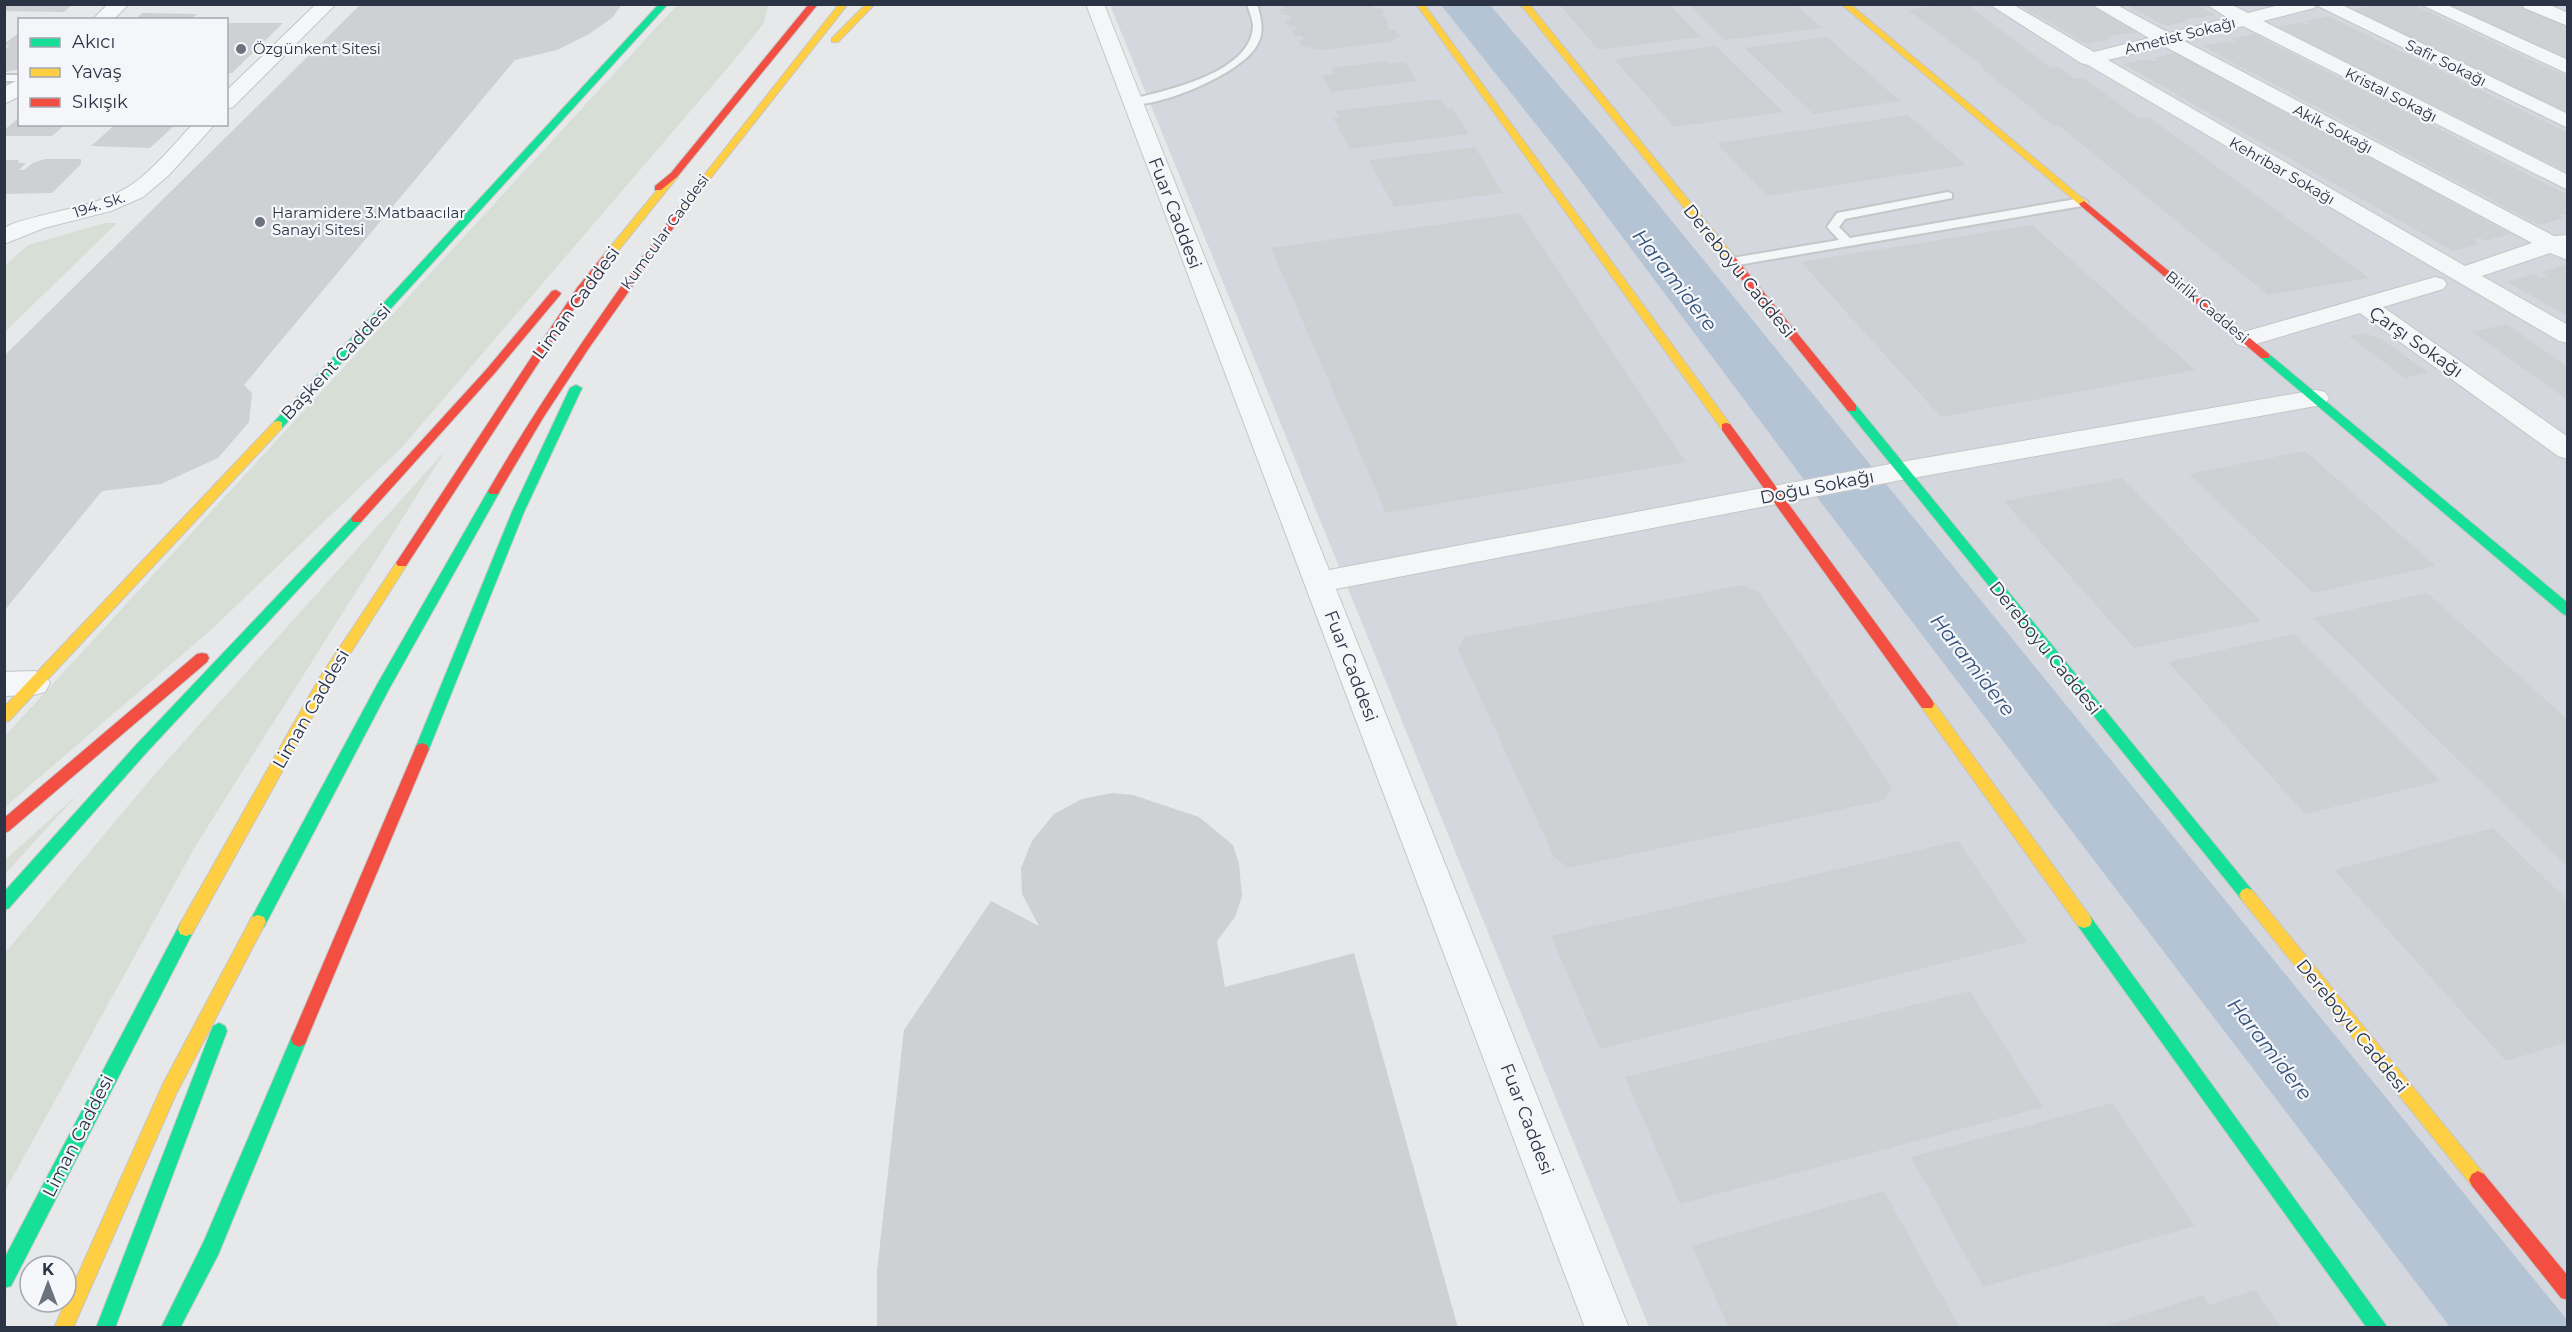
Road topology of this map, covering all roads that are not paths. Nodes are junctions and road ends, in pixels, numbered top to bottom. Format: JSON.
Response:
{"nodes":[{"id":1,"x":120,"y":4,"type":"edge"},
{"id":2,"x":327,"y":4,"type":"edge"},
{"id":3,"x":664,"y":4,"type":"edge"},
{"id":4,"x":814,"y":4,"type":"edge"},
{"id":5,"x":844,"y":4,"type":"edge"},
{"id":6,"x":871,"y":4,"type":"edge"},
{"id":7,"x":1095,"y":4,"type":"edge"},
{"id":8,"x":1252,"y":4,"type":"edge"},
{"id":9,"x":1420,"y":4,"type":"edge"},
{"id":10,"x":1524,"y":4,"type":"edge"},
{"id":11,"x":1845,"y":4,"type":"edge"},
{"id":12,"x":1998,"y":4,"type":"edge"},
{"id":13,"x":2100,"y":4,"type":"edge"},
{"id":14,"x":2215,"y":4,"type":"edge"},
{"id":15,"x":2307,"y":4,"type":"edge"},
{"id":16,"x":2324,"y":4,"type":"edge"},
{"id":17,"x":2429,"y":4,"type":"edge"},
{"id":18,"x":2531,"y":4,"type":"edge"},
{"id":19,"x":103,"y":18,"type":"edge"},
{"id":20,"x":2245,"y":20,"type":"junction"},
{"id":21,"x":2568,"y":20,"type":"edge"},
{"id":22,"x":2164,"y":40,"type":"junction"},
{"id":23,"x":2088,"y":59,"type":"junction"},
{"id":24,"x":747,"y":63,"type":"dead end"},
{"id":25,"x":2568,"y":68,"type":"edge"},
{"id":26,"x":18,"y":88,"type":"edge"},
{"id":27,"x":4,"y":98,"type":"edge"},
{"id":28,"x":228,"y":102,"type":"edge"},
{"id":29,"x":1132,"y":102,"type":"junction"},
{"id":30,"x":731,"y":106,"type":"junction"},
{"id":31,"x":759,"y":110,"type":"junction"},
{"id":32,"x":2568,"y":122,"type":"edge"},
{"id":33,"x":203,"y":126,"type":"edge"},
{"id":34,"x":674,"y":175,"type":"junction"},
{"id":35,"x":2568,"y":184,"type":"edge"},
{"id":36,"x":1948,"y":196,"type":"dead end"},
{"id":37,"x":2082,"y":202,"type":"junction"},
{"id":38,"x":4,"y":214,"type":"edge"},
{"id":39,"x":74,"y":214,"type":"junction"},
{"id":40,"x":613,"y":228,"type":"dead end"},
{"id":41,"x":4,"y":237,"type":"edge"},
{"id":42,"x":1847,"y":242,"type":"junction"},
{"id":43,"x":2562,"y":246,"type":"edge"},
{"id":44,"x":1732,"y":262,"type":"junction"},
{"id":45,"x":2461,"y":274,"type":"junction"},
{"id":46,"x":566,"y":281,"type":"dead end"},
{"id":47,"x":2435,"y":284,"type":"dead end"},
{"id":48,"x":2366,"y":306,"type":"junction"},
{"id":49,"x":2568,"y":336,"type":"edge"},
{"id":50,"x":2246,"y":339,"type":"junction"},
{"id":51,"x":577,"y":358,"type":"junction"},
{"id":52,"x":2316,"y":398,"type":"junction"},
{"id":53,"x":2568,"y":450,"type":"edge"},
{"id":54,"x":1901,"y":471,"type":"junction"},
{"id":55,"x":1774,"y":495,"type":"junction"},
{"id":56,"x":313,"y":564,"type":"junction"},
{"id":57,"x":1319,"y":582,"type":"junction"},
{"id":58,"x":2568,"y":611,"type":"edge"},
{"id":59,"x":19,"y":684,"type":"edge"},
{"id":60,"x":4,"y":717,"type":"edge"},
{"id":61,"x":4,"y":827,"type":"edge"},
{"id":62,"x":4,"y":903,"type":"edge"},
{"id":63,"x":250,"y":935,"type":"junction"},
{"id":64,"x":4,"y":1279,"type":"edge"},
{"id":65,"x":2568,"y":1291,"type":"edge"},
{"id":66,"x":172,"y":1324,"type":"edge"},
{"id":67,"x":63,"y":1328,"type":"edge"},
{"id":68,"x":105,"y":1328,"type":"edge"},
{"id":69,"x":1608,"y":1328,"type":"edge"},
{"id":70,"x":2379,"y":1328,"type":"edge"}],
"edges":[{"from":1,"to":19,"type":"street"},
{"from":2,"to":28,"type":"street"},
{"from":3,"to":59,"type":"main road","name":"Başkent Caddesi"},
{"from":4,"to":30,"type":"main road"},
{"from":5,"to":31,"type":"main road"},
{"from":6,"to":31,"type":"main road"},
{"from":7,"to":29,"type":"street","name":"Fuar Caddesi"},
{"from":8,"to":29,"type":"lane"},
{"from":9,"to":55,"type":"main road"},
{"from":10,"to":44,"type":"main road","name":"Dereboyu Caddesi"},
{"from":11,"to":37,"type":"main road","name":"Birlik Caddesi"},
{"from":12,"to":23,"type":"street","name":"Kehribar Sokağı"},
{"from":13,"to":22,"type":"street","name":"Akik Sokağı"},
{"from":14,"to":20,"type":"street","name":"Kristal Sokağı"},
{"from":15,"to":20,"type":"street","name":"Ametist Sokağı"},
{"from":16,"to":32,"type":"street","name":"Safir Sokağı"},
{"from":17,"to":25,"type":"street"},
{"from":18,"to":21,"type":"street"},
{"from":20,"to":22,"type":"street","name":"Ametist Sokağı"},
{"from":20,"to":35,"type":"street","name":"Kristal Sokağı"},
{"from":22,"to":23,"type":"street","name":"Ametist Sokağı"},
{"from":22,"to":43,"type":"street","name":"Akik Sokağı"},
{"from":23,"to":45,"type":"street","name":"Kehribar Sokağı"},
{"from":24,"to":30,"type":"main road"},
{"from":26,"to":27,"type":"street"},
{"from":29,"to":57,"type":"street","name":"Fuar Caddesi"},
{"from":30,"to":34,"type":"main road"},
{"from":31,"to":51,"type":"main road","name":"Kumcular Caddesi"},
{"from":33,"to":39,"type":"street","name":"194. Sk."},
{"from":34,"to":40,"type":"main road"},
{"from":34,"to":64,"type":"main road","name":"Liman Caddesi"},
{"from":36,"to":42,"type":"lane"},
{"from":37,"to":42,"type":"lane"},
{"from":37,"to":50,"type":"main road","name":"Birlik Caddesi"},
{"from":38,"to":39,"type":"street"},
{"from":39,"to":41,"type":"street","name":"194. Sk."},
{"from":42,"to":44,"type":"lane"},
{"from":43,"to":45,"type":"street"},
{"from":44,"to":54,"type":"main road","name":"Dereboyu Caddesi"},
{"from":45,"to":49,"type":"street","name":"Kehribar Sokağı"},
{"from":46,"to":56,"type":"main road"},
{"from":47,"to":48,"type":"street"},
{"from":48,"to":50,"type":"street","name":"Çarşı Sokağı"},
{"from":48,"to":53,"type":"street","name":"Çarşı Sokağı"},
{"from":50,"to":52,"type":"main road","name":"Birlik Caddesi"},
{"from":51,"to":63,"type":"main road","name":"Liman Caddesi"},
{"from":51,"to":66,"type":"main road"},
{"from":52,"to":54,"type":"street","name":"Doğu Sokağı"},
{"from":52,"to":58,"type":"main road","name":"Birlik Caddesi"},
{"from":54,"to":55,"type":"street","name":"Doğu Sokağı"},
{"from":54,"to":65,"type":"main road","name":"Dereboyu Caddesi"},
{"from":55,"to":57,"type":"street","name":"Doğu Sokağı"},
{"from":55,"to":70,"type":"main road"},
{"from":56,"to":61,"type":"main road"},
{"from":56,"to":62,"type":"main road"},
{"from":57,"to":69,"type":"street","name":"Fuar Caddesi"},
{"from":59,"to":60,"type":"main road","name":"Başkent Caddesi"},
{"from":63,"to":67,"type":"main road","name":"Liman Caddesi"},
{"from":63,"to":68,"type":"main road"}]}
